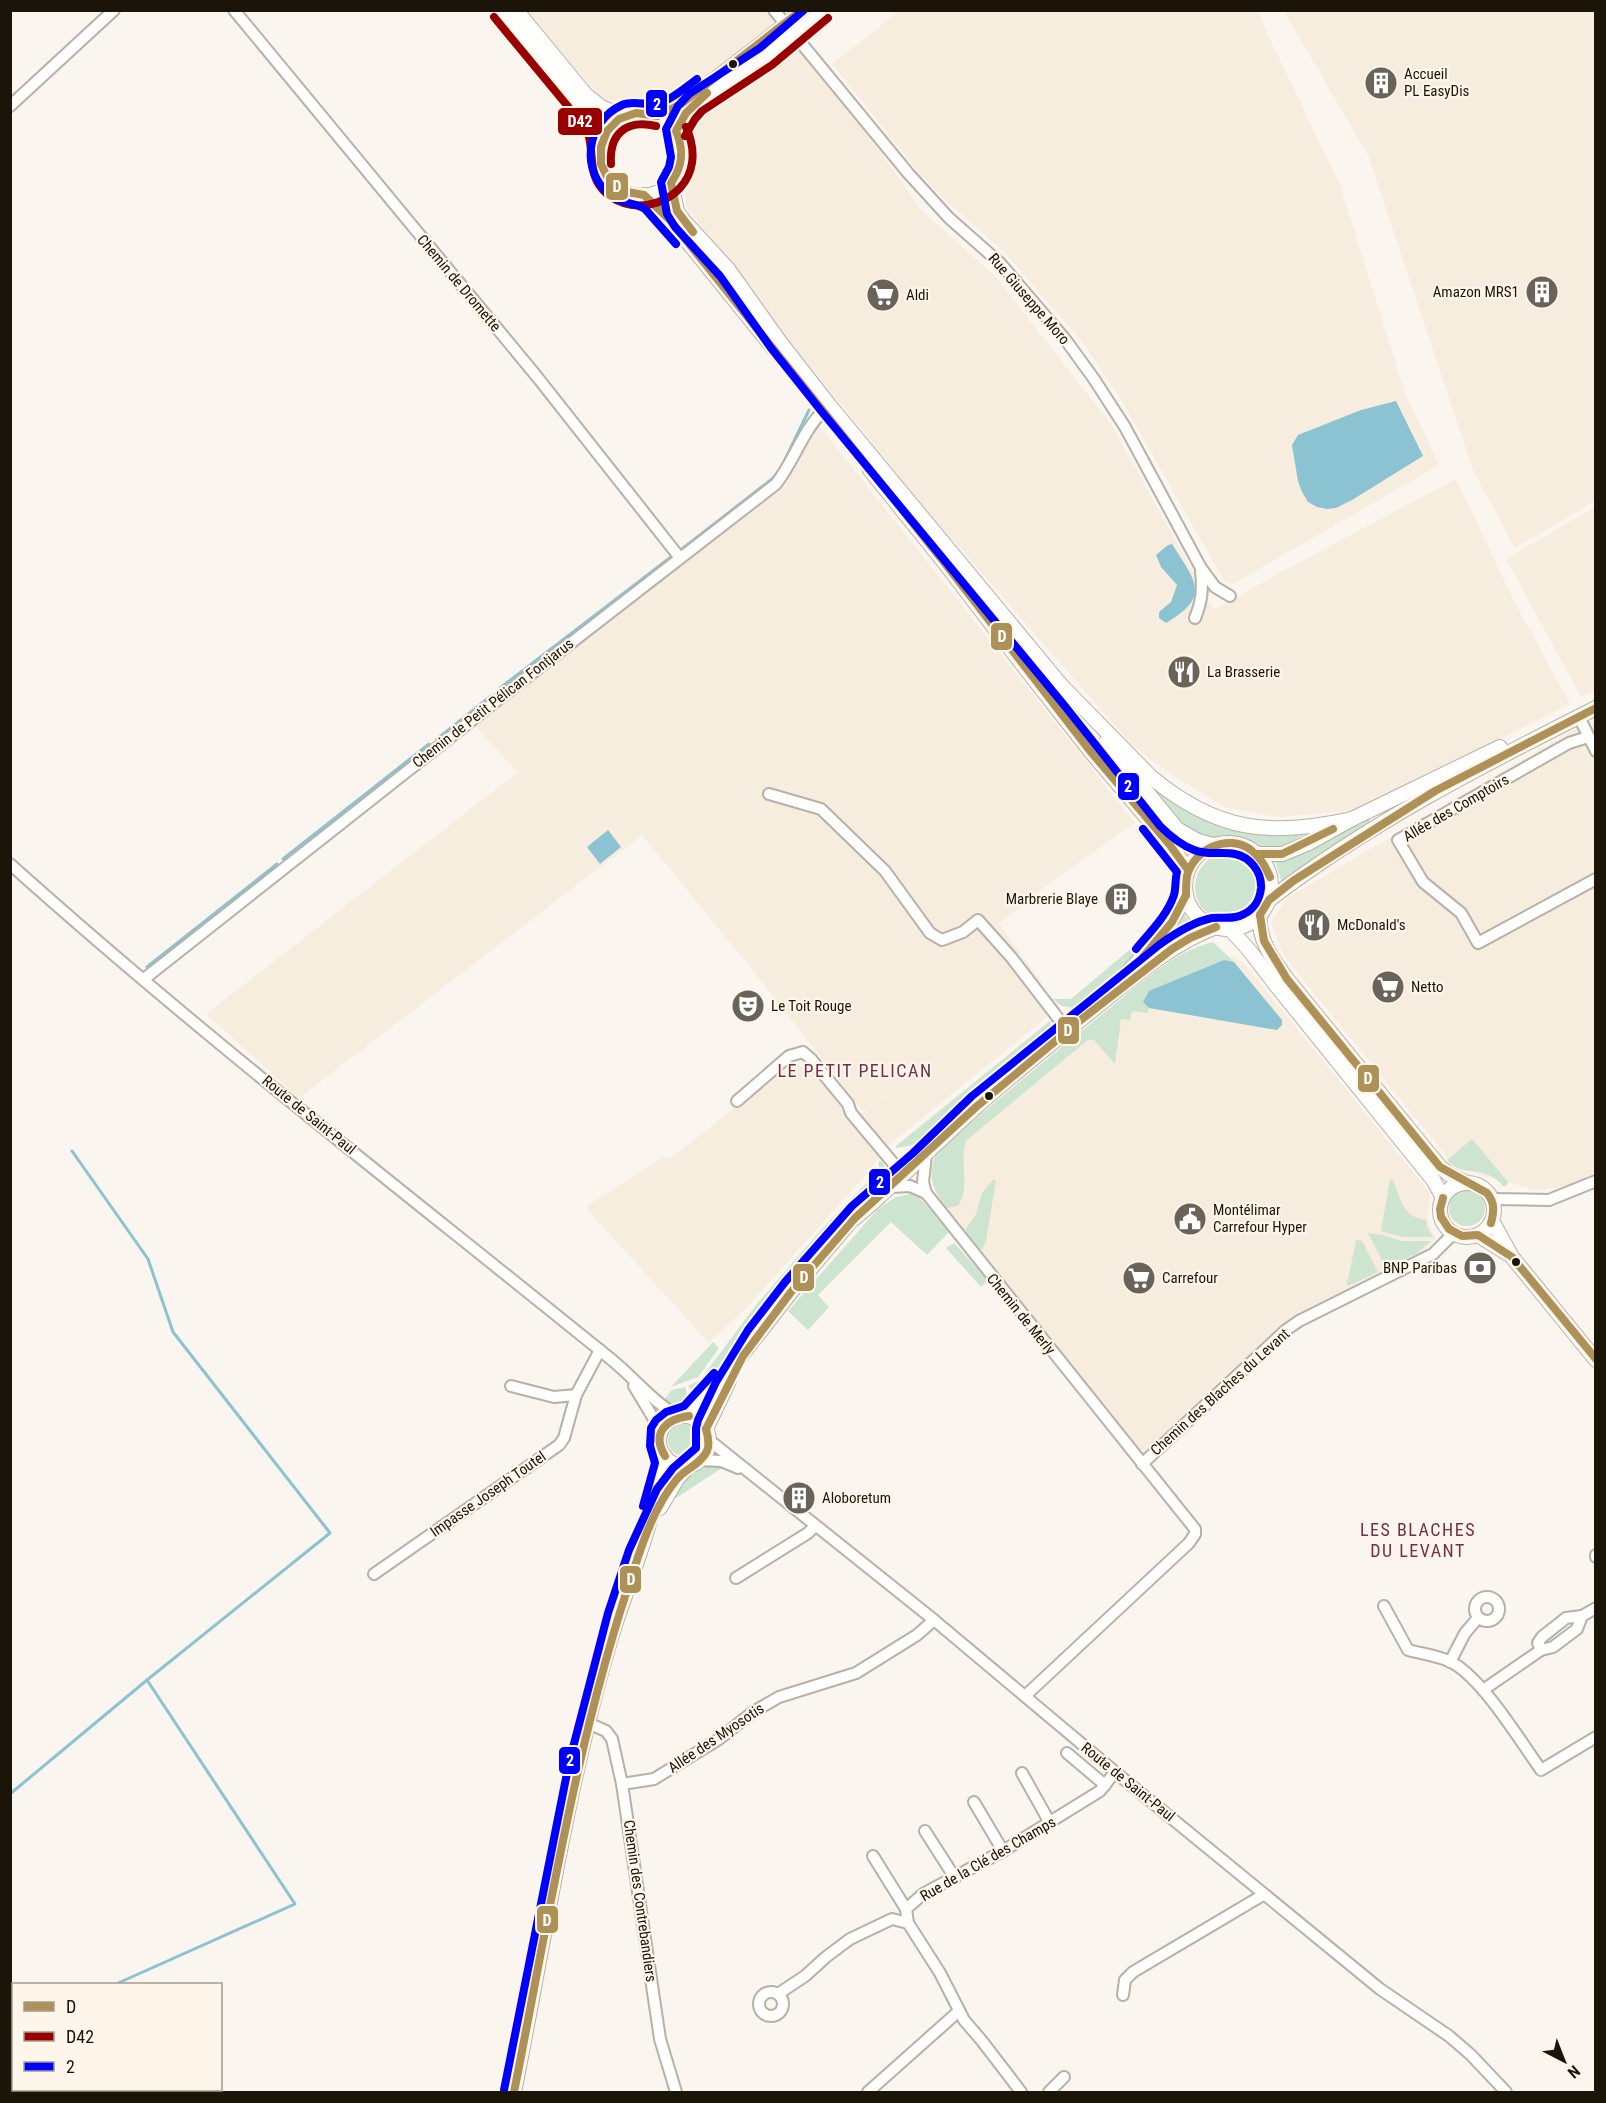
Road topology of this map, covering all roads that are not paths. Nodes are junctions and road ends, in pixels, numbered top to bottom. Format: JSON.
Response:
{"nodes":[{"id":1,"x":114,"y":10,"type":"edge"},
{"id":2,"x":234,"y":10,"type":"edge"},
{"id":3,"x":502,"y":10,"type":"edge"},
{"id":4,"x":516,"y":10,"type":"edge"},
{"id":5,"x":774,"y":10,"type":"edge"},
{"id":6,"x":803,"y":10,"type":"edge"},
{"id":7,"x":811,"y":10,"type":"edge"},
{"id":8,"x":821,"y":10,"type":"edge"},
{"id":9,"x":789,"y":30,"type":"junction"},
{"id":10,"x":10,"y":106,"type":"edge"},
{"id":11,"x":624,"y":116,"type":"junction"},
{"id":12,"x":658,"y":116,"type":"junction"},
{"id":13,"x":676,"y":131,"type":"junction"},
{"id":14,"x":601,"y":143,"type":"junction"},
{"id":15,"x":670,"y":183,"type":"junction"},
{"id":16,"x":644,"y":195,"type":"junction"},
{"id":17,"x":823,"y":411,"type":"junction"},
{"id":18,"x":680,"y":558,"type":"junction"},
{"id":19,"x":1201,"y":568,"type":"junction"},
{"id":20,"x":1230,"y":596,"type":"dead end"},
{"id":21,"x":1195,"y":618,"type":"dead end"},
{"id":22,"x":1072,"y":698,"type":"junction"},
{"id":23,"x":1596,"y":698,"type":"edge"},
{"id":24,"x":1596,"y":708,"type":"edge"},
{"id":25,"x":1579,"y":717,"type":"junction"},
{"id":26,"x":1588,"y":736,"type":"junction"},
{"id":27,"x":1596,"y":751,"type":"edge"},
{"id":28,"x":769,"y":795,"type":"dead end"},
{"id":29,"x":1378,"y":806,"type":"junction"},
{"id":30,"x":1352,"y":819,"type":"junction"},
{"id":31,"x":1213,"y":845,"type":"junction"},
{"id":32,"x":1257,"y":854,"type":"junction"},
{"id":33,"x":1323,"y":861,"type":"junction"},
{"id":34,"x":10,"y":864,"type":"edge"},
{"id":35,"x":1188,"y":870,"type":"junction"},
{"id":36,"x":1596,"y":879,"type":"edge"},
{"id":37,"x":1186,"y":895,"type":"junction"},
{"id":38,"x":1269,"y":900,"type":"junction"},
{"id":39,"x":1260,"y":915,"type":"junction"},
{"id":40,"x":1223,"y":928,"type":"junction"},
{"id":41,"x":144,"y":979,"type":"junction"},
{"id":42,"x":1082,"y":1019,"type":"junction"},
{"id":43,"x":1068,"y":1031,"type":"junction"},
{"id":44,"x":736,"y":1101,"type":"dead end"},
{"id":45,"x":976,"y":1107,"type":"junction"},
{"id":46,"x":926,"y":1155,"type":"junction"},
{"id":47,"x":898,"y":1169,"type":"junction"},
{"id":48,"x":1596,"y":1181,"type":"edge"},
{"id":49,"x":1467,"y":1183,"type":"junction"},
{"id":50,"x":891,"y":1187,"type":"junction"},
{"id":51,"x":926,"y":1192,"type":"junction"},
{"id":52,"x":1443,"y":1198,"type":"junction"},
{"id":53,"x":1492,"y":1199,"type":"junction"},
{"id":54,"x":855,"y":1218,"type":"junction"},
{"id":55,"x":1491,"y":1223,"type":"junction"},
{"id":56,"x":1454,"y":1233,"type":"junction"},
{"id":57,"x":1478,"y":1235,"type":"junction"},
{"id":58,"x":1512,"y":1257,"type":"junction"},
{"id":59,"x":600,"y":1350,"type":"junction"},
{"id":60,"x":743,"y":1356,"type":"junction"},
{"id":61,"x":612,"y":1360,"type":"junction"},
{"id":62,"x":1596,"y":1360,"type":"edge"},
{"id":63,"x":512,"y":1386,"type":"dead end"},
{"id":64,"x":576,"y":1395,"type":"junction"},
{"id":65,"x":683,"y":1416,"type":"junction"},
{"id":66,"x":661,"y":1431,"type":"junction"},
{"id":67,"x":708,"y":1434,"type":"junction"},
{"id":68,"x":665,"y":1456,"type":"junction"},
{"id":69,"x":695,"y":1462,"type":"junction"},
{"id":70,"x":1142,"y":1464,"type":"junction"},
{"id":71,"x":749,"y":1473,"type":"junction"},
{"id":72,"x":815,"y":1526,"type":"junction"},
{"id":73,"x":643,"y":1545,"type":"junction"},
{"id":74,"x":374,"y":1574,"type":"dead end"},
{"id":75,"x":736,"y":1578,"type":"dead end"},
{"id":76,"x":1384,"y":1606,"type":"dead end"},
{"id":77,"x":1596,"y":1608,"type":"edge"},
{"id":78,"x":1478,"y":1618,"type":"dead end"},
{"id":79,"x":934,"y":1620,"type":"junction"},
{"id":80,"x":1450,"y":1662,"type":"junction"},
{"id":81,"x":1483,"y":1690,"type":"junction"},
{"id":82,"x":1025,"y":1696,"type":"junction"},
{"id":83,"x":588,"y":1723,"type":"junction"},
{"id":84,"x":1596,"y":1737,"type":"edge"},
{"id":85,"x":1067,"y":1753,"type":"dead end"},
{"id":86,"x":1115,"y":1772,"type":"junction"},
{"id":87,"x":1022,"y":1773,"type":"dead end"},
{"id":88,"x":622,"y":1784,"type":"junction"},
{"id":89,"x":1105,"y":1785,"type":"junction"},
{"id":90,"x":974,"y":1802,"type":"dead end"},
{"id":91,"x":1050,"y":1823,"type":"junction"},
{"id":92,"x":925,"y":1831,"type":"dead end"},
{"id":93,"x":1003,"y":1851,"type":"junction"},
{"id":94,"x":873,"y":1856,"type":"dead end"},
{"id":95,"x":954,"y":1878,"type":"junction"},
{"id":96,"x":1263,"y":1895,"type":"junction"},
{"id":97,"x":906,"y":1909,"type":"junction"},
{"id":98,"x":908,"y":1923,"type":"junction"},
{"id":99,"x":778,"y":1994,"type":"dead end"},
{"id":100,"x":1123,"y":1995,"type":"dead end"},
{"id":101,"x":959,"y":2011,"type":"junction"},
{"id":102,"x":1064,"y":2077,"type":"dead end"},
{"id":103,"x":514,"y":2092,"type":"edge"},
{"id":104,"x":676,"y":2092,"type":"edge"},
{"id":105,"x":868,"y":2092,"type":"edge"},
{"id":106,"x":1021,"y":2092,"type":"edge"},
{"id":107,"x":1049,"y":2092,"type":"edge"},
{"id":108,"x":1506,"y":2092,"type":"edge"}],
"edges":[{"from":1,"to":10,"type":"street"},
{"from":2,"to":18,"type":"street","name":"Chemin de Dromette"},
{"from":3,"to":14,"type":"main road"},
{"from":4,"to":11,"type":"main road"},
{"from":5,"to":9,"type":"street","name":"Rue Giuseppe Moro"},
{"from":6,"to":9,"type":"street"},
{"from":7,"to":9,"type":"street"},
{"from":8,"to":9,"type":"street"},
{"from":9,"to":12,"type":"street"},
{"from":9,"to":13,"type":"street"},
{"from":9,"to":19,"type":"street","name":"Rue Giuseppe Moro"},
{"from":11,"to":12,"type":"main road"},
{"from":11,"to":14,"type":"main road"},
{"from":12,"to":13,"type":"main road"},
{"from":13,"to":15,"type":"main road"},
{"from":14,"to":16,"type":"main road"},
{"from":15,"to":16,"type":"main road"},
{"from":15,"to":22,"type":"main road"},
{"from":16,"to":17,"type":"main road"},
{"from":17,"to":18,"type":"street","name":"Chemin de Petit Pélican Fontjarus"},
{"from":17,"to":35,"type":"main road"},
{"from":18,"to":41,"type":"street","name":"Chemin de Petit Pélican Fontjarus"},
{"from":19,"to":20,"type":"street","name":"Rue Giuseppe Moro"},
{"from":19,"to":21,"type":"street","name":"Rue Giuseppe Moro"},
{"from":22,"to":30,"type":"main road"},
{"from":22,"to":31,"type":"main road"},
{"from":23,"to":29,"type":"main road"},
{"from":24,"to":25,"type":"main road"},
{"from":25,"to":26,"type":"street"},
{"from":25,"to":33,"type":"main road"},
{"from":26,"to":27,"type":"street"},
{"from":26,"to":36,"type":"street","name":"Allée des Comptoirs"},
{"from":28,"to":43,"type":"street"},
{"from":29,"to":30,"type":"main road"},
{"from":29,"to":33,"type":"main road"},
{"from":30,"to":32,"type":"main road"},
{"from":31,"to":32,"type":"main road"},
{"from":31,"to":35,"type":"main road"},
{"from":32,"to":38,"type":"main road"},
{"from":33,"to":38,"type":"main road"},
{"from":34,"to":41,"type":"street","name":"Route de Saint-Paul"},
{"from":35,"to":37,"type":"main road"},
{"from":37,"to":40,"type":"main road"},
{"from":37,"to":42,"type":"main road"},
{"from":38,"to":39,"type":"main road"},
{"from":39,"to":40,"type":"main road"},
{"from":39,"to":49,"type":"main road"},
{"from":40,"to":42,"type":"main road"},
{"from":40,"to":52,"type":"main road"},
{"from":41,"to":59,"type":"street","name":"Route de Saint-Paul"},
{"from":42,"to":43,"type":"main road"},
{"from":43,"to":45,"type":"main road"},
{"from":44,"to":47,"type":"street"},
{"from":45,"to":46,"type":"main road"},
{"from":45,"to":47,"type":"main road"},
{"from":46,"to":50,"type":"main road"},
{"from":46,"to":51,"type":"street"},
{"from":47,"to":54,"type":"main road"},
{"from":48,"to":53,"type":"street"},
{"from":49,"to":52,"type":"main road"},
{"from":49,"to":53,"type":"main road"},
{"from":50,"to":51,"type":"street"},
{"from":50,"to":54,"type":"main road"},
{"from":51,"to":70,"type":"street","name":"Chemin de Merly"},
{"from":52,"to":56,"type":"main road"},
{"from":53,"to":55,"type":"main road"},
{"from":54,"to":60,"type":"main road"},
{"from":55,"to":57,"type":"main road"},
{"from":55,"to":58,"type":"main road"},
{"from":56,"to":57,"type":"main road"},
{"from":56,"to":70,"type":"street","name":"Chemin des Blaches du Levant"},
{"from":57,"to":58,"type":"main road"},
{"from":58,"to":62,"type":"main road"},
{"from":59,"to":61,"type":"street","name":"Route de Saint-Paul"},
{"from":59,"to":64,"type":"street","name":"Impasse Joseph Toutel"},
{"from":60,"to":65,"type":"main road"},
{"from":60,"to":67,"type":"main road"},
{"from":61,"to":65,"type":"street","name":"Route de Saint-Paul"},
{"from":61,"to":66,"type":"street","name":"Route de Saint-Paul"},
{"from":63,"to":64,"type":"street"},
{"from":64,"to":74,"type":"street","name":"Impasse Joseph Toutel"},
{"from":65,"to":66,"type":"main road"},
{"from":65,"to":67,"type":"main road"},
{"from":66,"to":68,"type":"main road"},
{"from":67,"to":69,"type":"main road"},
{"from":67,"to":71,"type":"street","name":"Route de Saint-Paul"},
{"from":68,"to":69,"type":"main road"},
{"from":68,"to":73,"type":"main road"},
{"from":69,"to":71,"type":"street","name":"Route de Saint-Paul"},
{"from":69,"to":73,"type":"main road"},
{"from":70,"to":82,"type":"street","name":"Chemin des Blaches du Levant"},
{"from":71,"to":72,"type":"street","name":"Route de Saint-Paul"},
{"from":72,"to":75,"type":"street"},
{"from":72,"to":79,"type":"street","name":"Route de Saint-Paul"},
{"from":73,"to":83,"type":"main road"},
{"from":76,"to":80,"type":"street"},
{"from":77,"to":81,"type":"street"},
{"from":78,"to":80,"type":"street"},
{"from":79,"to":82,"type":"street","name":"Route de Saint-Paul"},
{"from":79,"to":88,"type":"street","name":"Allée des Myosotis"},
{"from":80,"to":81,"type":"street"},
{"from":81,"to":84,"type":"street"},
{"from":82,"to":86,"type":"street","name":"Route de Saint-Paul"},
{"from":83,"to":88,"type":"street","name":"Chemin des Contrebandiers"},
{"from":83,"to":103,"type":"main road"},
{"from":85,"to":89,"type":"street"},
{"from":86,"to":89,"type":"street","name":"Rue de la Clé des Champs"},
{"from":86,"to":96,"type":"street","name":"Route de Saint-Paul"},
{"from":87,"to":91,"type":"street"},
{"from":88,"to":104,"type":"street","name":"Chemin des Contrebandiers"},
{"from":89,"to":91,"type":"street","name":"Rue de la Clé des Champs"},
{"from":90,"to":93,"type":"street"},
{"from":91,"to":93,"type":"street","name":"Rue de la Clé des Champs"},
{"from":92,"to":95,"type":"street"},
{"from":93,"to":95,"type":"street","name":"Rue de la Clé des Champs"},
{"from":94,"to":97,"type":"street"},
{"from":95,"to":97,"type":"street","name":"Rue de la Clé des Champs"},
{"from":96,"to":100,"type":"street"},
{"from":96,"to":108,"type":"street","name":"Route de Saint-Paul"},
{"from":97,"to":98,"type":"street","name":"Rue de la Clé des Champs"},
{"from":98,"to":99,"type":"street"},
{"from":98,"to":101,"type":"street","name":"Rue de la Clé des Champs"},
{"from":101,"to":105,"type":"street"},
{"from":101,"to":106,"type":"street","name":"Rue de la Clé des Champs"},
{"from":102,"to":107,"type":"street"}]}
